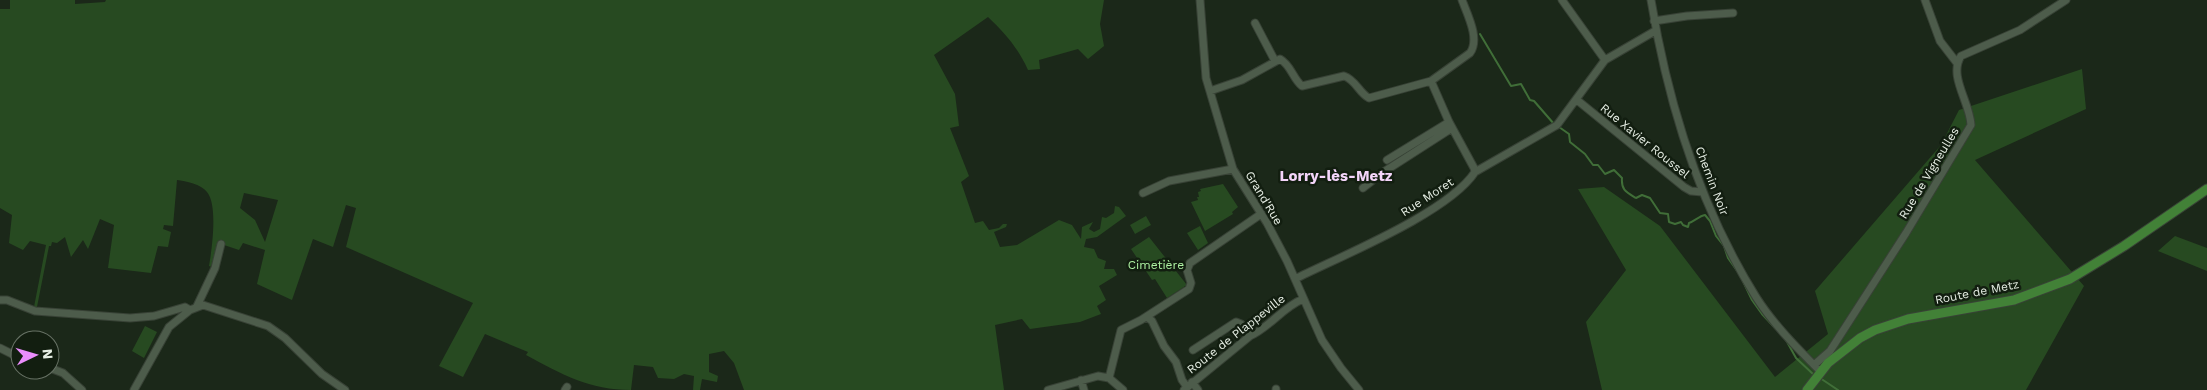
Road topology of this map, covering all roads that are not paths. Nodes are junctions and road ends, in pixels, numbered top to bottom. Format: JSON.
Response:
{"nodes":[{"id":1,"x":1200,"y":0,"type":"edge"},
{"id":2,"x":1562,"y":0,"type":"edge"},
{"id":3,"x":1650,"y":0,"type":"edge"},
{"id":4,"x":1925,"y":0,"type":"edge"},
{"id":5,"x":2066,"y":0,"type":"edge"},
{"id":6,"x":1465,"y":1,"type":"edge"},
{"id":7,"x":1733,"y":13,"type":"dead end"},
{"id":8,"x":1654,"y":21,"type":"junction"},
{"id":9,"x":1255,"y":23,"type":"dead end"},
{"id":10,"x":1655,"y":31,"type":"junction"},
{"id":11,"x":1606,"y":60,"type":"junction"},
{"id":12,"x":1275,"y":61,"type":"junction"},
{"id":13,"x":1957,"y":63,"type":"junction"},
{"id":14,"x":1431,"y":81,"type":"junction"},
{"id":15,"x":1210,"y":91,"type":"junction"},
{"id":16,"x":1576,"y":100,"type":"junction"},
{"id":17,"x":1450,"y":125,"type":"junction"},
{"id":18,"x":1387,"y":160,"type":"dead end"},
{"id":19,"x":1232,"y":166,"type":"junction"},
{"id":20,"x":1475,"y":172,"type":"junction"},
{"id":21,"x":1363,"y":188,"type":"dead end"},
{"id":22,"x":2207,"y":189,"type":"edge"},
{"id":23,"x":1702,"y":192,"type":"junction"},
{"id":24,"x":1143,"y":193,"type":"dead end"},
{"id":25,"x":1261,"y":214,"type":"junction"},
{"id":26,"x":221,"y":244,"type":"dead end"},
{"id":27,"x":1295,"y":279,"type":"junction"},
{"id":28,"x":1303,"y":299,"type":"junction"},
{"id":29,"x":0,"y":300,"type":"edge"},
{"id":30,"x":194,"y":308,"type":"junction"},
{"id":31,"x":1147,"y":317,"type":"junction"},
{"id":32,"x":1250,"y":336,"type":"junction"},
{"id":33,"x":1193,"y":350,"type":"dead end"},
{"id":34,"x":1814,"y":365,"type":"junction"},
{"id":35,"x":60,"y":372,"type":"edge"},
{"id":36,"x":1818,"y":375,"type":"junction"},
{"id":37,"x":1109,"y":378,"type":"junction"},
{"id":38,"x":1081,"y":380,"type":"junction"},
{"id":39,"x":1188,"y":387,"type":"edge"},
{"id":40,"x":82,"y":390,"type":"edge"},
{"id":41,"x":134,"y":390,"type":"edge"},
{"id":42,"x":345,"y":390,"type":"edge"},
{"id":43,"x":1048,"y":390,"type":"edge"},
{"id":44,"x":1084,"y":390,"type":"edge"},
{"id":45,"x":1123,"y":390,"type":"edge"},
{"id":46,"x":1198,"y":390,"type":"edge"},
{"id":47,"x":1358,"y":390,"type":"edge"},
{"id":48,"x":1807,"y":390,"type":"edge"}],
"edges":[{"from":1,"to":15,"type":"street","name":"Grand'Rue"},
{"from":2,"to":11,"type":"street"},
{"from":3,"to":8,"type":"street","name":"Chemin Noir"},
{"from":4,"to":13,"type":"street"},
{"from":5,"to":13,"type":"street"},
{"from":6,"to":14,"type":"street"},
{"from":7,"to":8,"type":"street"},
{"from":8,"to":10,"type":"street","name":"Chemin Noir"},
{"from":9,"to":12,"type":"street"},
{"from":10,"to":11,"type":"street"},
{"from":10,"to":23,"type":"street","name":"Chemin Noir"},
{"from":11,"to":16,"type":"street","name":"Rue Moret"},
{"from":12,"to":14,"type":"street"},
{"from":12,"to":15,"type":"street"},
{"from":13,"to":34,"type":"street","name":"Rue de Vigneulles"},
{"from":14,"to":17,"type":"street"},
{"from":15,"to":19,"type":"street","name":"Grand'Rue"},
{"from":16,"to":20,"type":"street","name":"Rue Moret"},
{"from":16,"to":23,"type":"street","name":"Rue Xavier Roussel"},
{"from":17,"to":18,"type":"street"},
{"from":17,"to":20,"type":"street"},
{"from":17,"to":21,"type":"street"},
{"from":19,"to":24,"type":"street"},
{"from":19,"to":25,"type":"street","name":"Grand'Rue"},
{"from":20,"to":27,"type":"street","name":"Rue Moret"},
{"from":22,"to":36,"type":"main road","name":"Route de Metz"},
{"from":23,"to":34,"type":"street","name":"Chemin Noir"},
{"from":25,"to":27,"type":"street","name":"Grand'Rue"},
{"from":25,"to":31,"type":"street"},
{"from":26,"to":30,"type":"street"},
{"from":27,"to":28,"type":"street","name":"Grand'Rue"},
{"from":28,"to":32,"type":"street","name":"Route de Plappeville"},
{"from":28,"to":47,"type":"street","name":"Grand'Rue"},
{"from":29,"to":30,"type":"street"},
{"from":30,"to":41,"type":"street"},
{"from":30,"to":42,"type":"street"},
{"from":31,"to":37,"type":"street"},
{"from":31,"to":39,"type":"street"},
{"from":32,"to":33,"type":"street"},
{"from":32,"to":39,"type":"street","name":"Route de Plappeville"},
{"from":34,"to":36,"type":"street","name":"Chemin Noir"},
{"from":35,"to":40,"type":"street"},
{"from":36,"to":48,"type":"main road","name":"Route de Metz"},
{"from":37,"to":38,"type":"street"},
{"from":37,"to":45,"type":"street"},
{"from":38,"to":43,"type":"street"},
{"from":38,"to":44,"type":"street"},
{"from":39,"to":46,"type":"street"}]}
